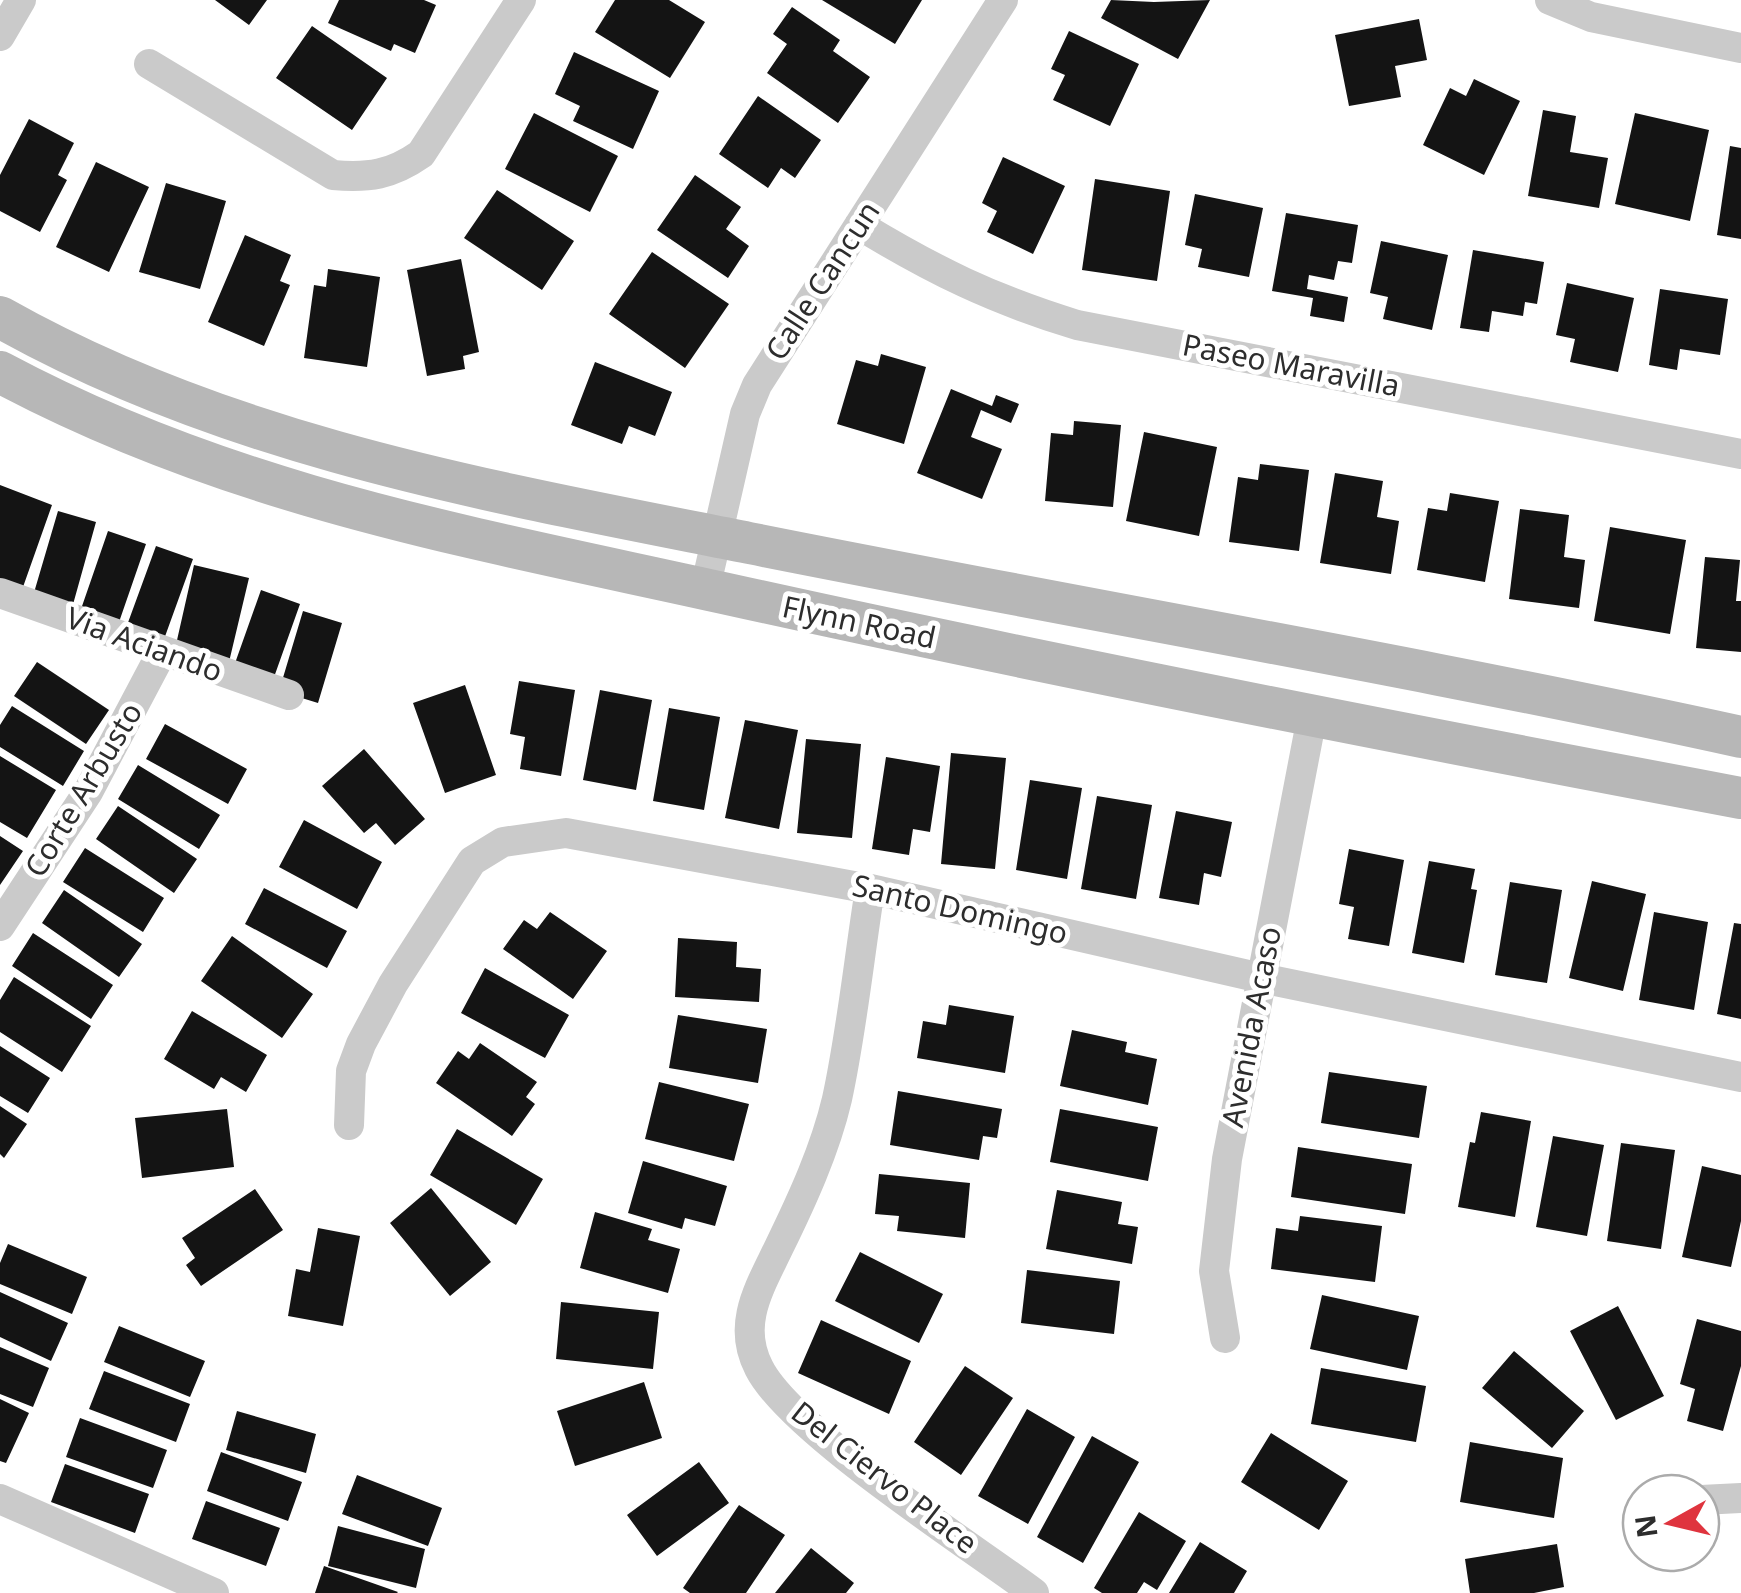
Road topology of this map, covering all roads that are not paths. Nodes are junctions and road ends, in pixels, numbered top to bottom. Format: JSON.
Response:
{"nodes":[{"id":1,"x":521,"y":0,"type":"edge"},
{"id":2,"x":1003,"y":0,"type":"edge"},
{"id":3,"x":1550,"y":0,"type":"edge"},
{"id":4,"x":1741,"y":48,"type":"edge"},
{"id":5,"x":148,"y":64,"type":"dead end"},
{"id":6,"x":859,"y":225,"type":"junction"},
{"id":7,"x":0,"y":317,"type":"edge"},
{"id":8,"x":0,"y":372,"type":"edge"},
{"id":9,"x":1741,"y":454,"type":"edge"},
{"id":10,"x":716,"y":536,"type":"junction"},
{"id":11,"x":705,"y":589,"type":"junction"},
{"id":12,"x":0,"y":592,"type":"edge"},
{"id":13,"x":162,"y":652,"type":"junction"},
{"id":14,"x":289,"y":696,"type":"dead end"},
{"id":15,"x":1312,"y":718,"type":"junction"},
{"id":16,"x":1741,"y":737,"type":"edge"},
{"id":17,"x":1741,"y":798,"type":"edge"},
{"id":18,"x":870,"y":889,"type":"junction"},
{"id":19,"x":0,"y":926,"type":"edge"},
{"id":20,"x":1261,"y":978,"type":"junction"},
{"id":21,"x":1741,"y":1077,"type":"edge"},
{"id":22,"x":349,"y":1125,"type":"dead end"},
{"id":23,"x":1225,"y":1338,"type":"dead end"},
{"id":24,"x":0,"y":1499,"type":"edge"},
{"id":25,"x":214,"y":1593,"type":"edge"},
{"id":26,"x":1034,"y":1593,"type":"edge"}],
"edges":[{"from":1,"to":5,"type":"street"},
{"from":2,"to":6,"type":"street","name":"Calle Cancun"},
{"from":3,"to":4,"type":"street"},
{"from":6,"to":9,"type":"street","name":"Paseo Maravilla"},
{"from":6,"to":10,"type":"street","name":"Calle Cancun"},
{"from":7,"to":10,"type":"main road","name":"Flynn Road"},
{"from":8,"to":11,"type":"main road","name":"Flynn Road"},
{"from":10,"to":11,"type":"street","name":"Calle Cancun"},
{"from":10,"to":16,"type":"main road","name":"Flynn Road"},
{"from":11,"to":15,"type":"main road","name":"Flynn Road"},
{"from":12,"to":13,"type":"street","name":"Via Aciando"},
{"from":13,"to":14,"type":"street","name":"Via Aciando"},
{"from":13,"to":19,"type":"street","name":"Corte Arbusto"},
{"from":15,"to":17,"type":"main road","name":"Flynn Road"},
{"from":15,"to":20,"type":"street","name":"Avenida Acaso"},
{"from":18,"to":20,"type":"street","name":"Santo Domingo"},
{"from":18,"to":22,"type":"street","name":"Santo Domingo"},
{"from":18,"to":26,"type":"street","name":"Del Ciervo Place"},
{"from":20,"to":21,"type":"street","name":"Santo Domingo"},
{"from":20,"to":23,"type":"street","name":"Avenida Acaso"},
{"from":24,"to":25,"type":"street"}]}
